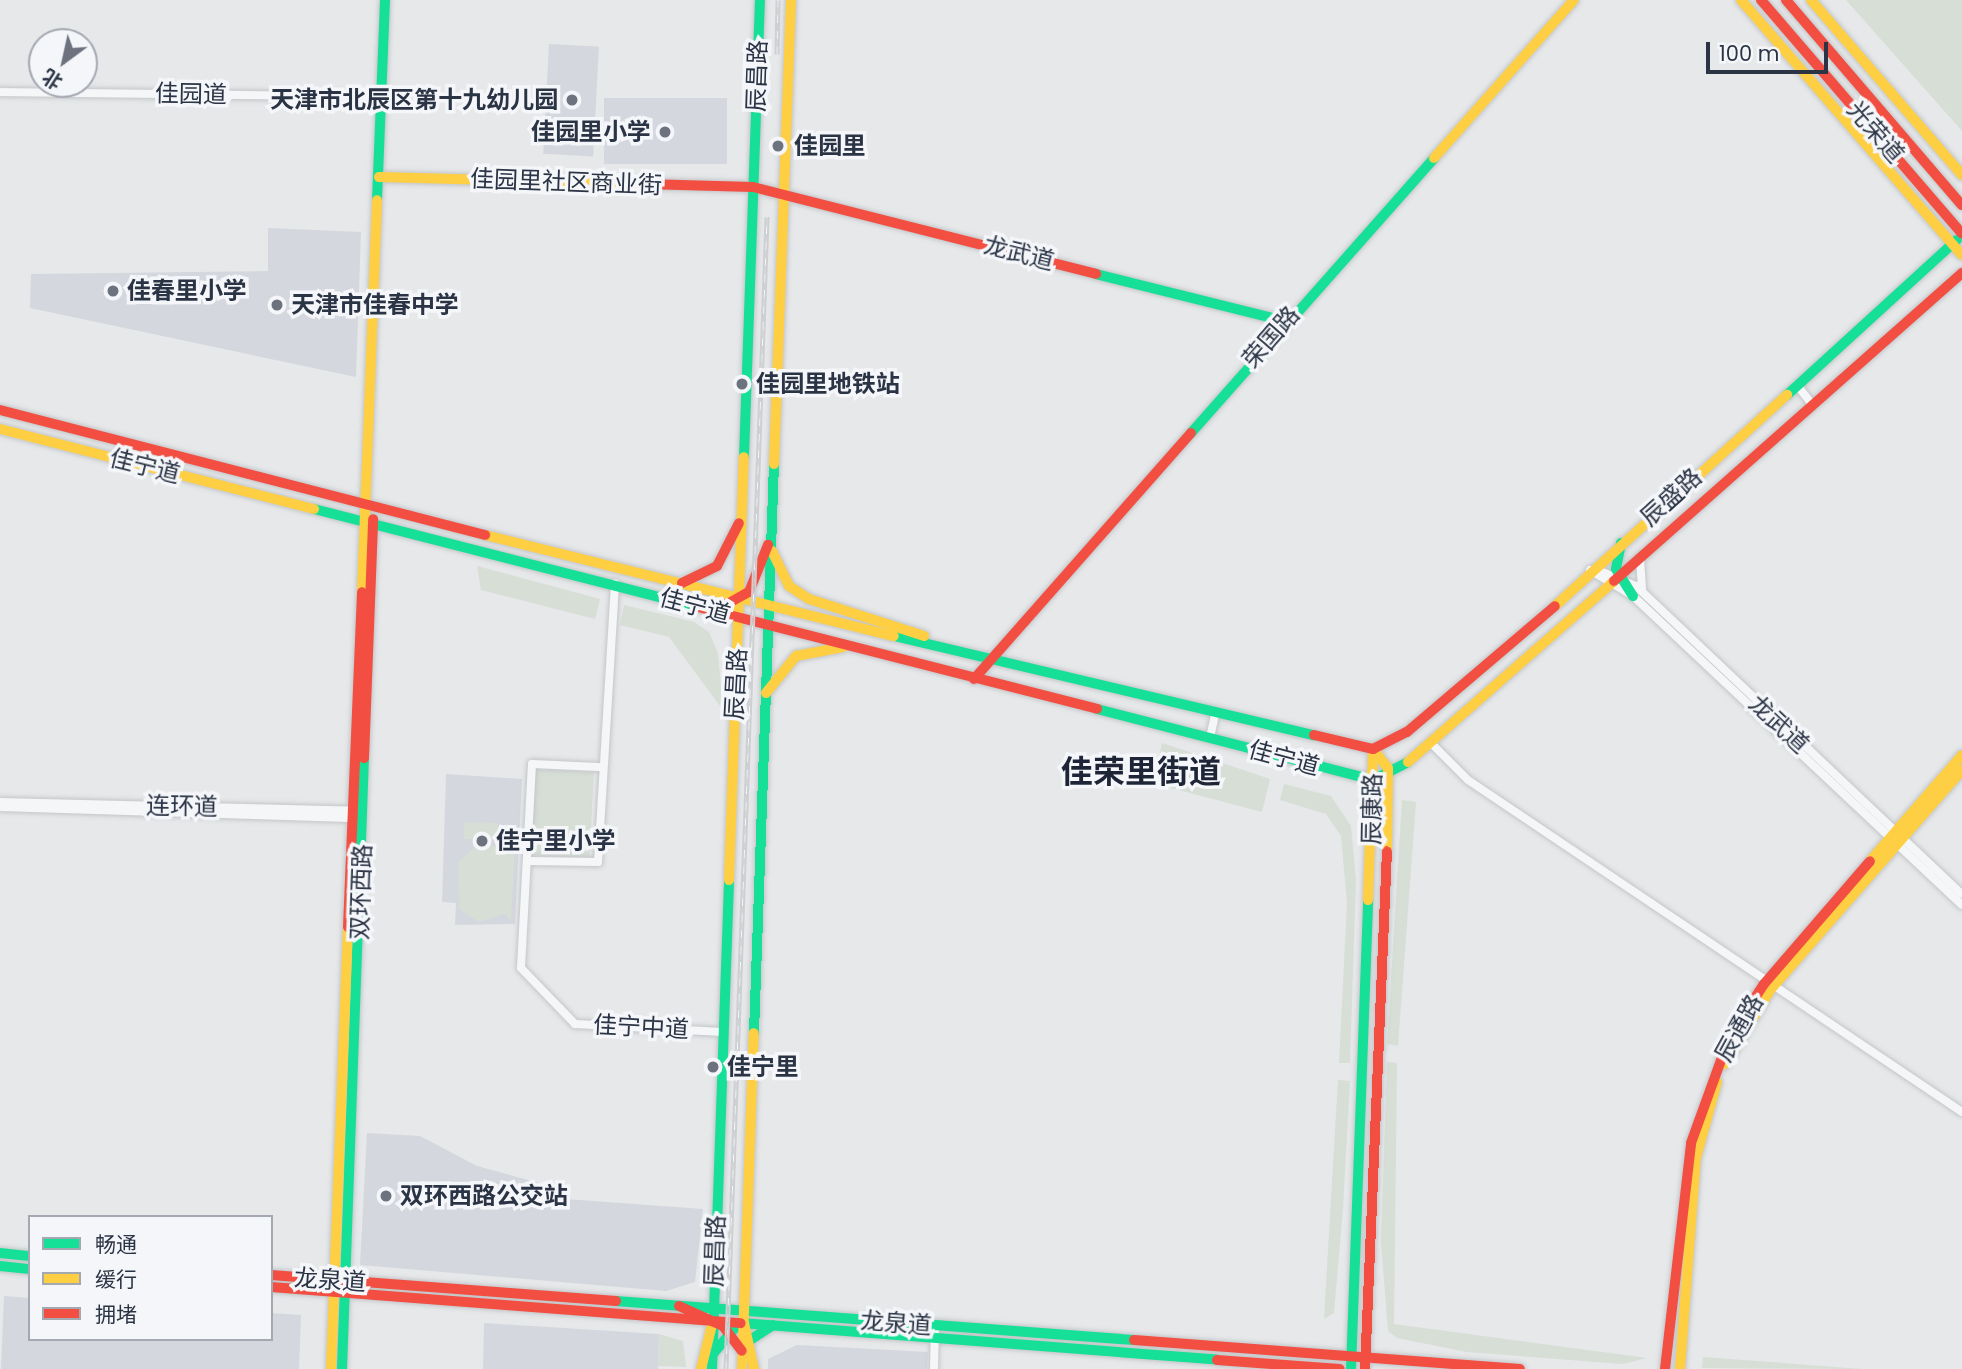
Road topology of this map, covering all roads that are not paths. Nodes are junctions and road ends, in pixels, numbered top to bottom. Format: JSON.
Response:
{"nodes":[{"id":1,"x":385,"y":0,"type":"edge"},
{"id":2,"x":760,"y":0,"type":"edge"},
{"id":3,"x":791,"y":0,"type":"edge"},
{"id":4,"x":1574,"y":0,"type":"edge"},
{"id":5,"x":1741,"y":0,"type":"edge"},
{"id":6,"x":1762,"y":0,"type":"edge"},
{"id":7,"x":1786,"y":0,"type":"edge"},
{"id":8,"x":1811,"y":0,"type":"edge"},
{"id":9,"x":0,"y":92,"type":"edge"},
{"id":10,"x":382,"y":97,"type":"junction"},
{"id":11,"x":1962,"y":175,"type":"edge"},
{"id":12,"x":379,"y":177,"type":"junction"},
{"id":13,"x":753,"y":187,"type":"junction"},
{"id":14,"x":786,"y":194,"type":"junction"},
{"id":15,"x":1962,"y":205,"type":"edge"},
{"id":16,"x":1962,"y":235,"type":"edge"},
{"id":17,"x":1953,"y":244,"type":"junction"},
{"id":18,"x":1962,"y":255,"type":"edge"},
{"id":19,"x":1962,"y":273,"type":"edge"},
{"id":20,"x":1284,"y":321,"type":"junction"},
{"id":21,"x":1797,"y":385,"type":"junction"},
{"id":22,"x":1811,"y":403,"type":"junction"},
{"id":23,"x":0,"y":410,"type":"edge"},
{"id":24,"x":0,"y":429,"type":"edge"},
{"id":25,"x":31,"y":436,"type":"junction"},
{"id":26,"x":0,"y":438,"type":"edge"},
{"id":27,"x":370,"y":504,"type":"junction"},
{"id":28,"x":741,"y":517,"type":"junction"},
{"id":29,"x":363,"y":521,"type":"junction"},
{"id":30,"x":375,"y":524,"type":"junction"},
{"id":31,"x":769,"y":538,"type":"junction"},
{"id":32,"x":1622,"y":540,"type":"junction"},
{"id":33,"x":1643,"y":552,"type":"junction"},
{"id":34,"x":1590,"y":570,"type":"junction"},
{"id":35,"x":1615,"y":577,"type":"junction"},
{"id":36,"x":672,"y":583,"type":"junction"},
{"id":37,"x":615,"y":584,"type":"junction"},
{"id":38,"x":1646,"y":595,"type":"junction"},
{"id":39,"x":1633,"y":596,"type":"joint"},
{"id":40,"x":739,"y":599,"type":"junction"},
{"id":41,"x":681,"y":602,"type":"junction"},
{"id":42,"x":767,"y":605,"type":"junction"},
{"id":43,"x":739,"y":618,"type":"junction"},
{"id":44,"x":766,"y":625,"type":"junction"},
{"id":45,"x":848,"y":646,"type":"junction"},
{"id":46,"x":945,"y":646,"type":"junction"},
{"id":47,"x":993,"y":657,"type":"junction"},
{"id":48,"x":974,"y":679,"type":"junction"},
{"id":49,"x":763,"y":699,"type":"junction"},
{"id":50,"x":1215,"y":714,"type":"junction"},
{"id":51,"x":1210,"y":738,"type":"junction"},
{"id":52,"x":1431,"y":743,"type":"junction"},
{"id":53,"x":1373,"y":749,"type":"junction"},
{"id":54,"x":1962,"y":755,"type":"edge"},
{"id":55,"x":599,"y":766,"type":"junction"},
{"id":56,"x":1962,"y":770,"type":"edge"},
{"id":57,"x":1389,"y":777,"type":"junction"},
{"id":58,"x":1373,"y":780,"type":"junction"},
{"id":59,"x":0,"y":802,"type":"edge"},
{"id":60,"x":0,"y":807,"type":"edge"},
{"id":61,"x":350,"y":814,"type":"junction"},
{"id":62,"x":364,"y":815,"type":"junction"},
{"id":63,"x":1895,"y":837,"type":"junction"},
{"id":64,"x":527,"y":861,"type":"junction"},
{"id":65,"x":1962,"y":894,"type":"edge"},
{"id":66,"x":1962,"y":905,"type":"edge"},
{"id":67,"x":1768,"y":986,"type":"junction"},
{"id":68,"x":723,"y":1032,"type":"junction"},
{"id":69,"x":1962,"y":1112,"type":"edge"},
{"id":70,"x":0,"y":1253,"type":"edge"},
{"id":71,"x":28,"y":1255,"type":"edge"},
{"id":72,"x":0,"y":1266,"type":"edge"},
{"id":73,"x":28,"y":1269,"type":"edge"},
{"id":74,"x":273,"y":1275,"type":"edge"},
{"id":75,"x":340,"y":1286,"type":"junction"},
{"id":76,"x":273,"y":1287,"type":"edge"},
{"id":77,"x":679,"y":1306,"type":"junction"},
{"id":78,"x":713,"y":1308,"type":"junction"},
{"id":79,"x":744,"y":1317,"type":"junction"},
{"id":80,"x":773,"y":1319,"type":"junction"},
{"id":81,"x":713,"y":1321,"type":"junction"},
{"id":82,"x":730,"y":1332,"type":"junction"},
{"id":83,"x":935,"y":1332,"type":"junction"},
{"id":84,"x":751,"y":1336,"type":"junction"},
{"id":85,"x":742,"y":1352,"type":"junction"},
{"id":86,"x":712,"y":1355,"type":"junction"},
{"id":87,"x":1352,"y":1356,"type":"junction"},
{"id":88,"x":1366,"y":1357,"type":"junction"},
{"id":89,"x":331,"y":1369,"type":"edge"},
{"id":90,"x":342,"y":1369,"type":"edge"},
{"id":91,"x":701,"y":1369,"type":"edge"},
{"id":92,"x":712,"y":1369,"type":"edge"},
{"id":93,"x":742,"y":1369,"type":"edge"},
{"id":94,"x":754,"y":1369,"type":"edge"},
{"id":95,"x":934,"y":1369,"type":"edge"},
{"id":96,"x":1340,"y":1369,"type":"edge"},
{"id":97,"x":1351,"y":1369,"type":"edge"},
{"id":98,"x":1366,"y":1369,"type":"edge"},
{"id":99,"x":1520,"y":1369,"type":"edge"},
{"id":100,"x":1665,"y":1369,"type":"edge"},
{"id":101,"x":1680,"y":1369,"type":"edge"}],
"edges":[{"from":1,"to":10,"type":"main road"},
{"from":2,"to":13,"type":"main road","name":"辰昌路"},
{"from":3,"to":14,"type":"main road","name":"辰昌路"},
{"from":4,"to":20,"type":"main road","name":"荣国路"},
{"from":5,"to":17,"type":"main road"},
{"from":6,"to":16,"type":"main road","name":"光荣道"},
{"from":7,"to":15,"type":"main road","name":"光荣道"},
{"from":8,"to":11,"type":"main road"},
{"from":9,"to":10,"type":"street","name":"佳园道"},
{"from":10,"to":12,"type":"main road"},
{"from":12,"to":13,"type":"main road","name":"佳园里社区商业街"},
{"from":12,"to":27,"type":"main road"},
{"from":13,"to":14,"type":"main road","name":"龙武道"},
{"from":13,"to":28,"type":"main road","name":"辰昌路"},
{"from":14,"to":20,"type":"main road","name":"龙武道"},
{"from":14,"to":31,"type":"main road","name":"辰昌路"},
{"from":16,"to":17,"type":"main road","name":"辰盛路"},
{"from":17,"to":18,"type":"main road"},
{"from":17,"to":21,"type":"main road","name":"辰盛路"},
{"from":19,"to":22,"type":"main road","name":"辰盛路"},
{"from":20,"to":47,"type":"main road","name":"荣国路"},
{"from":21,"to":22,"type":"street"},
{"from":21,"to":32,"type":"main road","name":"辰盛路"},
{"from":22,"to":33,"type":"main road","name":"辰盛路"},
{"from":23,"to":27,"type":"main road","name":"佳宁道"},
{"from":24,"to":25,"type":"main road","name":"佳宁道"},
{"from":25,"to":26,"type":"main road"},
{"from":25,"to":29,"type":"main road","name":"佳宁道"},
{"from":27,"to":29,"type":"main road"},
{"from":27,"to":30,"type":"main road","name":"双环西路"},
{"from":27,"to":36,"type":"main road","name":"佳宁道"},
{"from":28,"to":36,"type":"main road"},
{"from":28,"to":40,"type":"main road","name":"辰昌路"},
{"from":29,"to":30,"type":"main road","name":"佳宁道"},
{"from":29,"to":61,"type":"main road","name":"双环西路"},
{"from":30,"to":37,"type":"main road","name":"佳宁道"},
{"from":30,"to":62,"type":"main road","name":"双环西路"},
{"from":31,"to":40,"type":"main road"},
{"from":31,"to":42,"type":"main road","name":"辰昌路"},
{"from":31,"to":46,"type":"main road"},
{"from":32,"to":34,"type":"main road","name":"辰盛路"},
{"from":32,"to":35,"type":"main road"},
{"from":33,"to":35,"type":"main road","name":"辰盛路"},
{"from":33,"to":38,"type":"street"},
{"from":34,"to":35,"type":"street","name":"龙武道"},
{"from":34,"to":53,"type":"main road","name":"辰盛路"},
{"from":35,"to":38,"type":"street","name":"龙武道"},
{"from":35,"to":39,"type":"main road"},
{"from":35,"to":52,"type":"main road","name":"辰盛路"},
{"from":36,"to":40,"type":"main road","name":"佳宁道"},
{"from":37,"to":41,"type":"main road","name":"佳宁道"},
{"from":37,"to":55,"type":"street"},
{"from":38,"to":63,"type":"street","name":"龙武道"},
{"from":39,"to":63,"type":"street"},
{"from":40,"to":41,"type":"main road"},
{"from":40,"to":42,"type":"main road","name":"佳宁道"},
{"from":40,"to":43,"type":"main road","name":"辰昌路"},
{"from":41,"to":43,"type":"main road","name":"佳宁道"},
{"from":42,"to":44,"type":"main road","name":"辰昌路"},
{"from":42,"to":46,"type":"main road","name":"佳宁道"},
{"from":43,"to":44,"type":"main road","name":"佳宁道"},
{"from":43,"to":68,"type":"main road","name":"辰昌路"},
{"from":44,"to":45,"type":"main road","name":"佳宁道"},
{"from":44,"to":49,"type":"main road","name":"辰昌路"},
{"from":45,"to":48,"type":"main road","name":"佳宁道"},
{"from":45,"to":49,"type":"main road"},
{"from":46,"to":47,"type":"main road","name":"佳宁道"},
{"from":47,"to":48,"type":"main road","name":"荣国路"},
{"from":47,"to":50,"type":"main road","name":"佳宁道"},
{"from":48,"to":51,"type":"main road","name":"佳宁道"},
{"from":49,"to":79,"type":"main road","name":"辰昌路"},
{"from":50,"to":51,"type":"street"},
{"from":50,"to":53,"type":"main road","name":"佳宁道"},
{"from":51,"to":58,"type":"main road","name":"佳宁道"},
{"from":52,"to":57,"type":"main road","name":"辰盛路"},
{"from":52,"to":67,"type":"street"},
{"from":53,"to":57,"type":"main road","name":"辰康路"},
{"from":53,"to":58,"type":"main road","name":"辰康路"},
{"from":54,"to":63,"type":"main road","name":"辰通路"},
{"from":55,"to":64,"type":"street","name":"佳宁中道"},
{"from":55,"to":64,"type":"street"},
{"from":56,"to":63,"type":"main road","name":"辰通路"},
{"from":57,"to":58,"type":"main road","name":"佳宁道"},
{"from":57,"to":88,"type":"main road","name":"辰康路"},
{"from":58,"to":87,"type":"main road","name":"辰康路"},
{"from":59,"to":61,"type":"street","name":"连环道"},
{"from":60,"to":61,"type":"street","name":"连环道"},
{"from":61,"to":62,"type":"street","name":"连环道"},
{"from":61,"to":75,"type":"main road","name":"双环西路"},
{"from":62,"to":75,"type":"main road","name":"双环西路"},
{"from":63,"to":65,"type":"street","name":"龙武道"},
{"from":63,"to":66,"type":"street"},
{"from":63,"to":67,"type":"main road","name":"辰通路"},
{"from":64,"to":68,"type":"street","name":"佳宁中道"},
{"from":67,"to":69,"type":"street"},
{"from":67,"to":100,"type":"main road","name":"辰通路"},
{"from":67,"to":101,"type":"main road","name":"辰通路"},
{"from":68,"to":78,"type":"main road","name":"辰昌路"},
{"from":70,"to":71,"type":"main road"},
{"from":72,"to":73,"type":"main road"},
{"from":74,"to":75,"type":"main road","name":"龙泉道"},
{"from":75,"to":76,"type":"main road","name":"龙泉道"},
{"from":75,"to":77,"type":"main road","name":"龙泉道"},
{"from":75,"to":81,"type":"main road","name":"龙泉道"},
{"from":75,"to":89,"type":"main road"},
{"from":75,"to":90,"type":"main road"},
{"from":77,"to":78,"type":"main road","name":"龙泉道"},
{"from":77,"to":81,"type":"main road"},
{"from":78,"to":79,"type":"main road","name":"龙泉道"},
{"from":78,"to":81,"type":"main road","name":"辰昌路"},
{"from":79,"to":80,"type":"main road"},
{"from":79,"to":81,"type":"main road","name":"龙泉道"},
{"from":79,"to":82,"type":"main road"},
{"from":79,"to":84,"type":"main road"},
{"from":79,"to":85,"type":"main road","name":"辰昌路"},
{"from":80,"to":83,"type":"main road","name":"龙泉道"},
{"from":80,"to":84,"type":"main road"},
{"from":81,"to":82,"type":"main road"},
{"from":81,"to":86,"type":"main road","name":"辰昌路"},
{"from":81,"to":91,"type":"main road"},
{"from":82,"to":85,"type":"main road"},
{"from":82,"to":86,"type":"main road"},
{"from":83,"to":87,"type":"main road","name":"龙泉道"},
{"from":83,"to":95,"type":"street"},
{"from":83,"to":96,"type":"main road","name":"龙泉道"},
{"from":84,"to":85,"type":"main road"},
{"from":84,"to":94,"type":"main road"},
{"from":85,"to":93,"type":"main road","name":"辰昌路"},
{"from":86,"to":92,"type":"main road","name":"辰昌路"},
{"from":87,"to":88,"type":"main road","name":"龙泉道"},
{"from":87,"to":97,"type":"main road","name":"辰康路"},
{"from":88,"to":98,"type":"main road","name":"辰康路"},
{"from":88,"to":99,"type":"main road","name":"龙泉道"}]}
